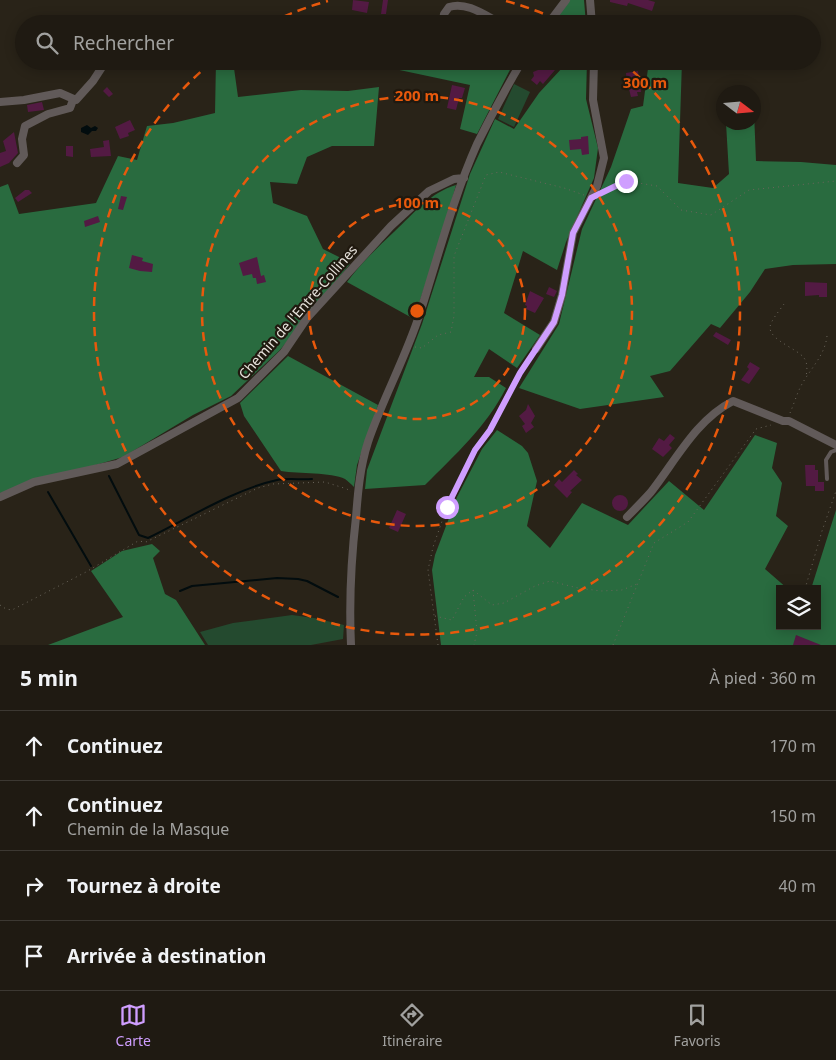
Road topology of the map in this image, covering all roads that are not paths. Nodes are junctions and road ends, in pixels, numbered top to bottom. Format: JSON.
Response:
{"nodes":[{"id":1,"x":566,"y":0,"type":"edge"},
{"id":2,"x":590,"y":0,"type":"edge"},
{"id":3,"x":444,"y":15,"type":"edge"},
{"id":4,"x":484,"y":15,"type":"edge"},
{"id":5,"x":555,"y":15,"type":"edge"},
{"id":6,"x":591,"y":15,"type":"edge"},
{"id":7,"x":100,"y":70,"type":"edge"},
{"id":8,"x":517,"y":70,"type":"edge"},
{"id":9,"x":594,"y":70,"type":"edge"},
{"id":10,"x":73,"y":100,"type":"junction"},
{"id":11,"x":0,"y":102,"type":"edge"},
{"id":12,"x":17,"y":163,"type":"dead end"},
{"id":13,"x":464,"y":178,"type":"junction"},
{"id":14,"x":536,"y":349,"type":"road end"},
{"id":15,"x":836,"y":444,"type":"edge"},
{"id":16,"x":836,"y":450,"type":"edge"},
{"id":17,"x":826,"y":480,"type":"dead end"},
{"id":18,"x":0,"y":497,"type":"edge"},
{"id":19,"x":626,"y":517,"type":"dead end"},
{"id":20,"x":351,"y":645,"type":"edge"}],
"edges":[{"from":1,"to":5,"type":"street"},
{"from":2,"to":6,"type":"street"},
{"from":3,"to":4,"type":"street"},
{"from":7,"to":10,"type":"street"},
{"from":8,"to":13,"type":"street"},
{"from":9,"to":14,"type":"street"},
{"from":10,"to":11,"type":"street"},
{"from":10,"to":12,"type":"street"},
{"from":13,"to":18,"type":"street","name":"Chemin de l'Entre-Collines"},
{"from":13,"to":20,"type":"street"},
{"from":15,"to":19,"type":"street"},
{"from":16,"to":17,"type":"lane"}]}
